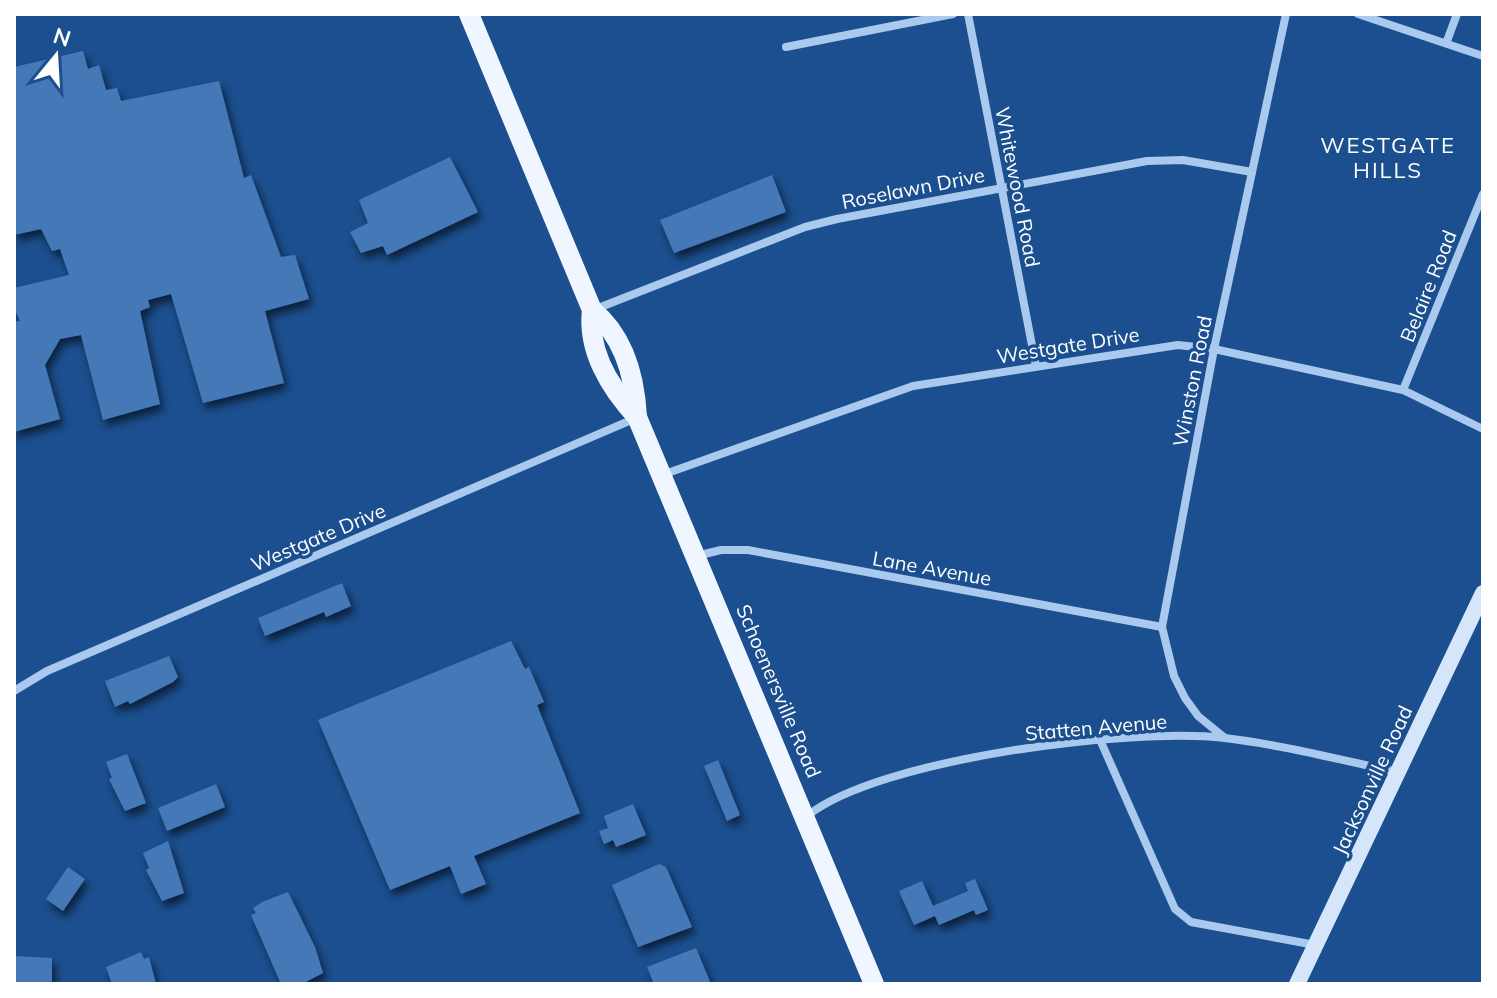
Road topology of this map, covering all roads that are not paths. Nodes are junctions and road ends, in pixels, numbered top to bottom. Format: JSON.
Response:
{"nodes":[{"id":1,"x":469,"y":14,"type":"edge"},
{"id":2,"x":953,"y":14,"type":"edge"},
{"id":3,"x":968,"y":14,"type":"edge"},
{"id":4,"x":1286,"y":14,"type":"edge"},
{"id":5,"x":1358,"y":14,"type":"edge"},
{"id":6,"x":1457,"y":14,"type":"edge"},
{"id":7,"x":1447,"y":41,"type":"junction"},
{"id":8,"x":786,"y":47,"type":"dead end"},
{"id":9,"x":1483,"y":56,"type":"edge"},
{"id":10,"x":1252,"y":172,"type":"junction"},
{"id":11,"x":1002,"y":188,"type":"junction"},
{"id":12,"x":1483,"y":194,"type":"edge"},
{"id":13,"x":592,"y":310,"type":"junction"},
{"id":14,"x":1214,"y":349,"type":"junction"},
{"id":15,"x":1036,"y":366,"type":"junction"},
{"id":16,"x":1403,"y":390,"type":"junction"},
{"id":17,"x":637,"y":417,"type":"junction"},
{"id":18,"x":1483,"y":429,"type":"edge"},
{"id":19,"x":661,"y":475,"type":"junction"},
{"id":20,"x":695,"y":556,"type":"junction"},
{"id":21,"x":1483,"y":593,"type":"edge"},
{"id":22,"x":1162,"y":627,"type":"junction"},
{"id":23,"x":14,"y":691,"type":"edge"},
{"id":24,"x":1225,"y":738,"type":"junction"},
{"id":25,"x":1101,"y":742,"type":"junction"},
{"id":26,"x":1398,"y":772,"type":"junction"},
{"id":27,"x":806,"y":817,"type":"junction"},
{"id":28,"x":1315,"y":945,"type":"junction"},
{"id":29,"x":874,"y":984,"type":"edge"},
{"id":30,"x":1297,"y":984,"type":"edge"}],
"edges":[{"from":1,"to":13,"type":"main road","name":"Schoenersville Road"},
{"from":2,"to":8,"type":"street"},
{"from":3,"to":11,"type":"street","name":"Whitewood Road"},
{"from":4,"to":10,"type":"street","name":"Winston Road"},
{"from":5,"to":7,"type":"street"},
{"from":6,"to":7,"type":"street"},
{"from":7,"to":9,"type":"street"},
{"from":10,"to":11,"type":"street","name":"Roselawn Drive"},
{"from":10,"to":14,"type":"street","name":"Winston Road"},
{"from":11,"to":13,"type":"street","name":"Roselawn Drive"},
{"from":11,"to":15,"type":"street","name":"Whitewood Road"},
{"from":12,"to":16,"type":"street","name":"Belaire Road"},
{"from":13,"to":17,"type":"main road","name":"Schoenersville Road"},
{"from":14,"to":15,"type":"street","name":"Westgate Drive"},
{"from":14,"to":16,"type":"street","name":"Westgate Drive"},
{"from":14,"to":22,"type":"street","name":"Winston Road"},
{"from":15,"to":19,"type":"street","name":"Westgate Drive"},
{"from":16,"to":18,"type":"street","name":"Westgate Drive"},
{"from":17,"to":19,"type":"main road","name":"Schoenersville Road"},
{"from":17,"to":23,"type":"street","name":"Westgate Drive"},
{"from":19,"to":20,"type":"main road","name":"Schoenersville Road"},
{"from":20,"to":22,"type":"street","name":"Lane Avenue"},
{"from":20,"to":27,"type":"main road","name":"Schoenersville Road"},
{"from":21,"to":26,"type":"street","name":"Jacksonville Road"},
{"from":22,"to":24,"type":"street","name":"Winston Road"},
{"from":24,"to":25,"type":"street","name":"Statten Avenue"},
{"from":24,"to":26,"type":"street","name":"Statten Avenue"},
{"from":25,"to":27,"type":"street","name":"Statten Avenue"},
{"from":25,"to":28,"type":"street"},
{"from":26,"to":28,"type":"street","name":"Jacksonville Road"},
{"from":27,"to":29,"type":"main road","name":"Schoenersville Road"},
{"from":28,"to":30,"type":"street","name":"Jacksonville Road"}]}
